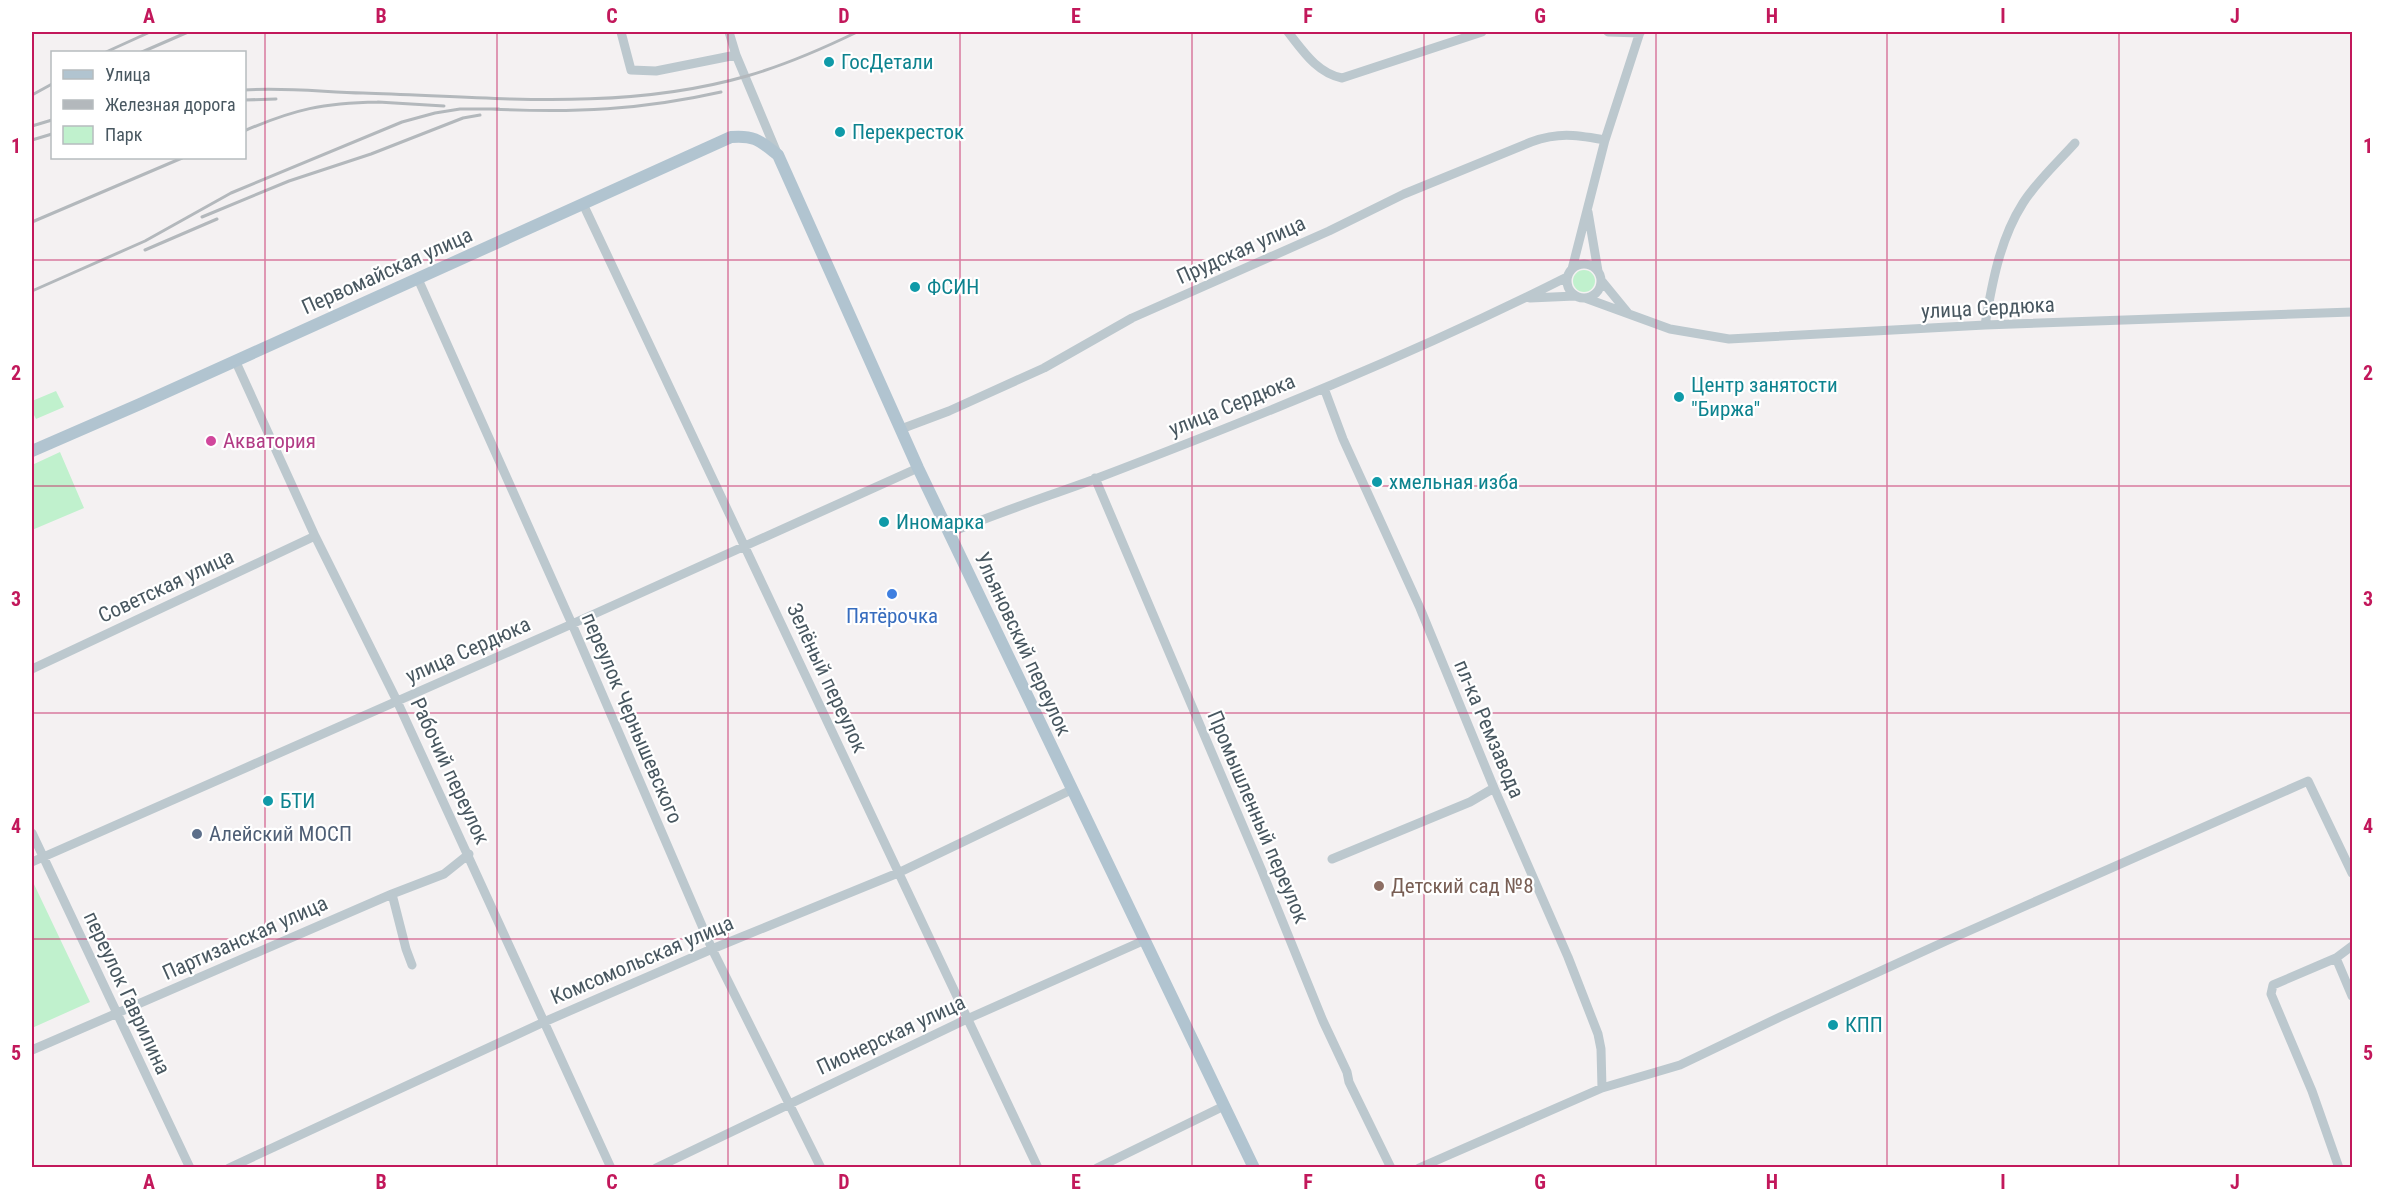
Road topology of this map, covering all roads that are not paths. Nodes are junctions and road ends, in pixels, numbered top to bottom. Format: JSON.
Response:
{"nodes":[{"id":1,"x":621,"y":32,"type":"edge"},
{"id":2,"x":729,"y":32,"type":"edge"},
{"id":3,"x":1288,"y":32,"type":"edge"},
{"id":4,"x":1482,"y":32,"type":"edge"},
{"id":5,"x":1608,"y":32,"type":"edge"},
{"id":6,"x":1640,"y":32,"type":"edge"},
{"id":7,"x":736,"y":55,"type":"junction"},
{"id":8,"x":758,"y":139,"type":"joint"},
{"id":9,"x":1605,"y":140,"type":"junction"},
{"id":10,"x":2075,"y":143,"type":"dead end"},
{"id":11,"x":778,"y":155,"type":"junction"},
{"id":12,"x":583,"y":204,"type":"junction"},
{"id":13,"x":1587,"y":207,"type":"junction"},
{"id":14,"x":1569,"y":273,"type":"junction"},
{"id":15,"x":1599,"y":276,"type":"junction"},
{"id":16,"x":418,"y":279,"type":"junction"},
{"id":17,"x":1580,"y":297,"type":"junction"},
{"id":18,"x":1524,"y":299,"type":"junction"},
{"id":19,"x":2352,"y":312,"type":"edge"},
{"id":20,"x":1630,"y":314,"type":"junction"},
{"id":21,"x":1985,"y":325,"type":"junction"},
{"id":22,"x":235,"y":360,"type":"junction"},
{"id":23,"x":1324,"y":388,"type":"junction"},
{"id":24,"x":901,"y":429,"type":"junction"},
{"id":25,"x":32,"y":451,"type":"edge"},
{"id":26,"x":918,"y":468,"type":"junction"},
{"id":27,"x":1095,"y":478,"type":"junction"},
{"id":28,"x":950,"y":532,"type":"junction"},
{"id":29,"x":315,"y":536,"type":"junction"},
{"id":30,"x":746,"y":547,"type":"junction"},
{"id":31,"x":572,"y":624,"type":"junction"},
{"id":32,"x":32,"y":669,"type":"edge"},
{"id":33,"x":397,"y":701,"type":"junction"},
{"id":34,"x":1494,"y":788,"type":"junction"},
{"id":35,"x":1071,"y":790,"type":"junction"},
{"id":36,"x":32,"y":833,"type":"edge"},
{"id":37,"x":469,"y":854,"type":"junction"},
{"id":38,"x":43,"y":857,"type":"junction"},
{"id":39,"x":1332,"y":859,"type":"dead end"},
{"id":40,"x":32,"y":862,"type":"edge"},
{"id":41,"x":898,"y":873,"type":"junction"},
{"id":42,"x":2352,"y":873,"type":"edge"},
{"id":43,"x":392,"y":894,"type":"junction"},
{"id":44,"x":1145,"y":940,"type":"junction"},
{"id":45,"x":2352,"y":946,"type":"edge"},
{"id":46,"x":712,"y":948,"type":"junction"},
{"id":47,"x":2337,"y":958,"type":"junction"},
{"id":48,"x":412,"y":965,"type":"dead end"},
{"id":49,"x":2352,"y":996,"type":"edge"},
{"id":50,"x":117,"y":1014,"type":"junction"},
{"id":51,"x":967,"y":1019,"type":"junction"},
{"id":52,"x":544,"y":1022,"type":"junction"},
{"id":53,"x":32,"y":1050,"type":"edge"},
{"id":54,"x":1602,"y":1088,"type":"junction"},
{"id":55,"x":790,"y":1102,"type":"junction"},
{"id":56,"x":1224,"y":1106,"type":"junction"},
{"id":57,"x":190,"y":1167,"type":"edge"},
{"id":58,"x":229,"y":1167,"type":"edge"},
{"id":59,"x":611,"y":1167,"type":"edge"},
{"id":60,"x":656,"y":1167,"type":"edge"},
{"id":61,"x":821,"y":1167,"type":"edge"},
{"id":62,"x":1038,"y":1167,"type":"edge"},
{"id":63,"x":1097,"y":1167,"type":"edge"},
{"id":64,"x":1254,"y":1167,"type":"edge"},
{"id":65,"x":1391,"y":1167,"type":"edge"},
{"id":66,"x":1419,"y":1167,"type":"edge"},
{"id":67,"x":2339,"y":1167,"type":"edge"}],
"edges":[{"from":1,"to":7,"type":"street"},
{"from":2,"to":7,"type":"street"},
{"from":3,"to":4,"type":"street"},
{"from":5,"to":6,"type":"street"},
{"from":6,"to":9,"type":"street"},
{"from":7,"to":11,"type":"street"},
{"from":8,"to":11,"type":"main road","name":"Ульяновский переулок"},
{"from":8,"to":12,"type":"main road","name":"Первомайская улица"},
{"from":9,"to":13,"type":"street"},
{"from":9,"to":24,"type":"street","name":"Прудская улица"},
{"from":10,"to":21,"type":"street"},
{"from":11,"to":24,"type":"main road","name":"Ульяновский переулок"},
{"from":12,"to":16,"type":"main road","name":"Первомайская улица"},
{"from":12,"to":30,"type":"street","name":"Зелёный переулок"},
{"from":13,"to":14,"type":"street"},
{"from":13,"to":15,"type":"street"},
{"from":14,"to":15,"type":"street"},
{"from":14,"to":17,"type":"street"},
{"from":14,"to":18,"type":"street","name":"улица Сердюка"},
{"from":15,"to":17,"type":"street"},
{"from":15,"to":20,"type":"street"},
{"from":16,"to":22,"type":"main road","name":"Первомайская улица"},
{"from":16,"to":31,"type":"street","name":"переулок Чернышевского"},
{"from":17,"to":18,"type":"street"},
{"from":17,"to":20,"type":"street","name":"улица Сердюка"},
{"from":18,"to":23,"type":"street","name":"улица Сердюка"},
{"from":19,"to":21,"type":"street","name":"улица Сердюка"},
{"from":20,"to":21,"type":"street","name":"улица Сердюка"},
{"from":22,"to":25,"type":"main road","name":"Первомайская улица"},
{"from":22,"to":29,"type":"street","name":"Рабочий переулок"},
{"from":23,"to":27,"type":"street","name":"улица Сердюка"},
{"from":23,"to":34,"type":"street","name":"пл-ка Ремзавода"},
{"from":24,"to":26,"type":"main road","name":"Ульяновский переулок"},
{"from":26,"to":28,"type":"main road","name":"Ульяновский переулок"},
{"from":26,"to":30,"type":"street","name":"улица Сердюка"},
{"from":27,"to":28,"type":"street","name":"улица Сердюка"},
{"from":27,"to":65,"type":"street","name":"Промышленный переулок"},
{"from":28,"to":35,"type":"main road","name":"Ульяновский переулок"},
{"from":29,"to":32,"type":"street","name":"Советская улица"},
{"from":29,"to":33,"type":"street","name":"Рабочий переулок"},
{"from":30,"to":31,"type":"street","name":"улица Сердюка"},
{"from":30,"to":41,"type":"street","name":"Зелёный переулок"},
{"from":31,"to":33,"type":"street","name":"улица Сердюка"},
{"from":31,"to":46,"type":"street","name":"переулок Чернышевского"},
{"from":33,"to":37,"type":"street","name":"Рабочий переулок"},
{"from":33,"to":38,"type":"street","name":"улица Сердюка"},
{"from":34,"to":39,"type":"street"},
{"from":34,"to":54,"type":"street","name":"пл-ка Ремзавода"},
{"from":35,"to":41,"type":"street","name":"Комсомольская улица"},
{"from":35,"to":44,"type":"main road","name":"Ульяновский переулок"},
{"from":36,"to":38,"type":"street","name":"переулок Гаврилина"},
{"from":37,"to":43,"type":"street","name":"Партизанская улица"},
{"from":37,"to":52,"type":"street","name":"Рабочий переулок"},
{"from":38,"to":40,"type":"street","name":"улица Сердюка"},
{"from":38,"to":50,"type":"street","name":"переулок Гаврилина"},
{"from":41,"to":46,"type":"street","name":"Комсомольская улица"},
{"from":41,"to":51,"type":"street","name":"Зелёный переулок"},
{"from":42,"to":54,"type":"street"},
{"from":43,"to":48,"type":"street"},
{"from":43,"to":50,"type":"street","name":"Партизанская улица"},
{"from":44,"to":51,"type":"street","name":"Пионерская улица"},
{"from":44,"to":56,"type":"main road","name":"Ульяновский переулок"},
{"from":45,"to":47,"type":"street"},
{"from":46,"to":52,"type":"street","name":"Комсомольская улица"},
{"from":46,"to":55,"type":"street","name":"переулок Чернышевского"},
{"from":47,"to":49,"type":"street"},
{"from":47,"to":67,"type":"street"},
{"from":50,"to":53,"type":"street","name":"Партизанская улица"},
{"from":50,"to":57,"type":"street","name":"переулок Гаврилина"},
{"from":51,"to":55,"type":"street","name":"Пионерская улица"},
{"from":51,"to":62,"type":"street","name":"Зелёный переулок"},
{"from":52,"to":58,"type":"street","name":"Комсомольская улица"},
{"from":52,"to":59,"type":"street","name":"Рабочий переулок"},
{"from":54,"to":66,"type":"street"},
{"from":55,"to":60,"type":"street","name":"Пионерская улица"},
{"from":55,"to":61,"type":"street","name":"переулок Чернышевского"},
{"from":56,"to":63,"type":"street"},
{"from":56,"to":64,"type":"main road","name":"Ульяновский переулок"}]}
